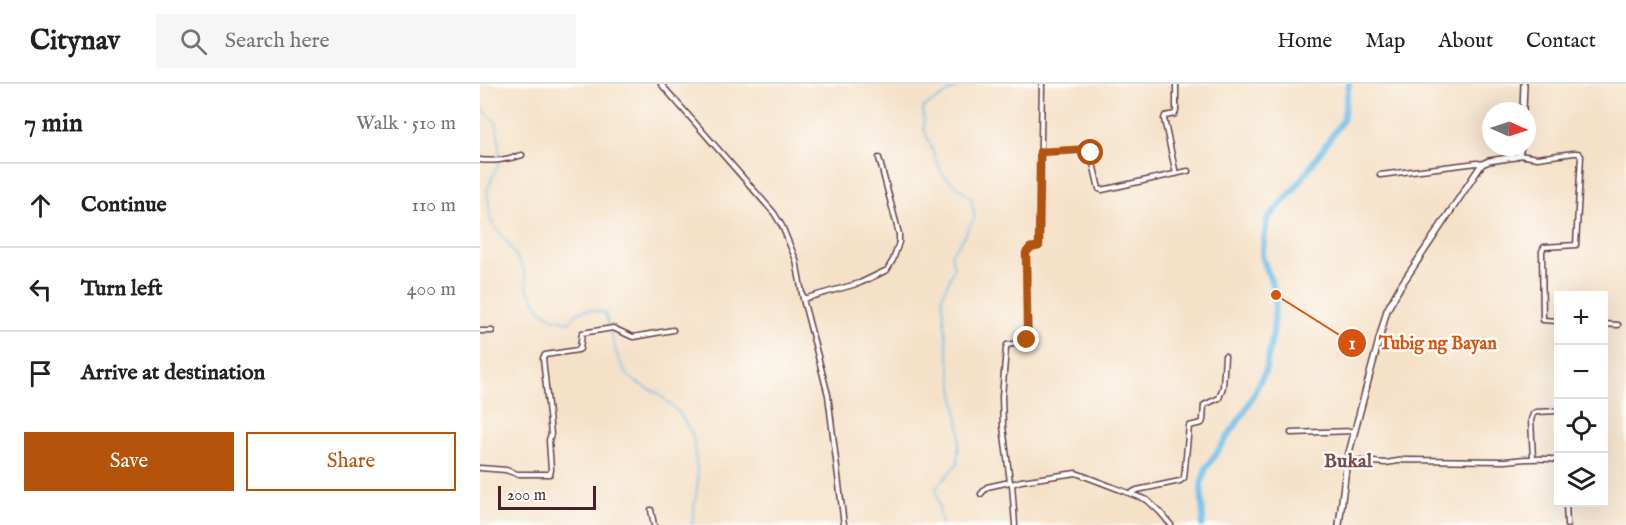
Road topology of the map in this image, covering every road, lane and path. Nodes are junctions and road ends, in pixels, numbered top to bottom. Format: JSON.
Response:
{"nodes":[{"id":1,"x":661,"y":84,"type":"edge"},
{"id":2,"x":1042,"y":84,"type":"edge"},
{"id":3,"x":1176,"y":84,"type":"edge"},
{"id":4,"x":1524,"y":84,"type":"edge"},
{"id":5,"x":1523,"y":102,"type":"edge"},
{"id":6,"x":1040,"y":152,"type":"junction"},
{"id":7,"x":522,"y":155,"type":"dead end"},
{"id":8,"x":1512,"y":156,"type":"edge"},
{"id":9,"x":1524,"y":156,"type":"edge"},
{"id":10,"x":879,"y":158,"type":"dead end"},
{"id":11,"x":480,"y":160,"type":"edge"},
{"id":12,"x":1482,"y":164,"type":"junction"},
{"id":13,"x":1188,"y":171,"type":"dead end"},
{"id":14,"x":1176,"y":174,"type":"junction"},
{"id":15,"x":1380,"y":175,"type":"dead end"},
{"id":16,"x":803,"y":299,"type":"junction"},
{"id":17,"x":1554,"y":321,"type":"edge"},
{"id":18,"x":1608,"y":325,"type":"edge"},
{"id":19,"x":1618,"y":326,"type":"dead end"},
{"id":20,"x":673,"y":330,"type":"dead end"},
{"id":21,"x":480,"y":331,"type":"edge"},
{"id":22,"x":492,"y":331,"type":"dead end"},
{"id":23,"x":1225,"y":356,"type":"dead end"},
{"id":24,"x":1554,"y":411,"type":"edge"},
{"id":25,"x":1354,"y":431,"type":"junction"},
{"id":26,"x":1291,"y":433,"type":"dead end"},
{"id":27,"x":1533,"y":459,"type":"junction"},
{"id":28,"x":1554,"y":459,"type":"edge"},
{"id":29,"x":1347,"y":460,"type":"junction"},
{"id":30,"x":480,"y":468,"type":"edge"},
{"id":31,"x":1011,"y":483,"type":"junction"},
{"id":32,"x":981,"y":494,"type":"dead end"},
{"id":33,"x":1131,"y":494,"type":"junction"},
{"id":34,"x":1566,"y":507,"type":"edge"},
{"id":35,"x":651,"y":510,"type":"dead end"},
{"id":36,"x":654,"y":525,"type":"edge"},
{"id":37,"x":844,"y":525,"type":"edge"},
{"id":38,"x":1015,"y":525,"type":"edge"},
{"id":39,"x":1171,"y":525,"type":"edge"},
{"id":40,"x":1339,"y":525,"type":"edge"},
{"id":41,"x":1568,"y":525,"type":"edge"}],
"edges":[{"from":1,"to":16,"type":"street"},
{"from":2,"to":6,"type":"street"},
{"from":3,"to":14,"type":"street"},
{"from":4,"to":5,"type":"main road"},
{"from":6,"to":14,"type":"street"},
{"from":6,"to":31,"type":"street"},
{"from":7,"to":11,"type":"street"},
{"from":8,"to":12,"type":"main road"},
{"from":9,"to":17,"type":"street"},
{"from":10,"to":16,"type":"street"},
{"from":12,"to":15,"type":"street"},
{"from":12,"to":25,"type":"main road"},
{"from":13,"to":14,"type":"street"},
{"from":16,"to":37,"type":"street"},
{"from":18,"to":19,"type":"street"},
{"from":20,"to":30,"type":"street"},
{"from":21,"to":22,"type":"street"},
{"from":23,"to":33,"type":"street"},
{"from":24,"to":27,"type":"street"},
{"from":25,"to":26,"type":"street"},
{"from":25,"to":29,"type":"main road"},
{"from":27,"to":28,"type":"street"},
{"from":27,"to":29,"type":"street"},
{"from":29,"to":40,"type":"main road"},
{"from":31,"to":32,"type":"street"},
{"from":31,"to":33,"type":"street"},
{"from":31,"to":38,"type":"street"},
{"from":33,"to":39,"type":"street"},
{"from":34,"to":41,"type":"street"},
{"from":35,"to":36,"type":"street"}]}
